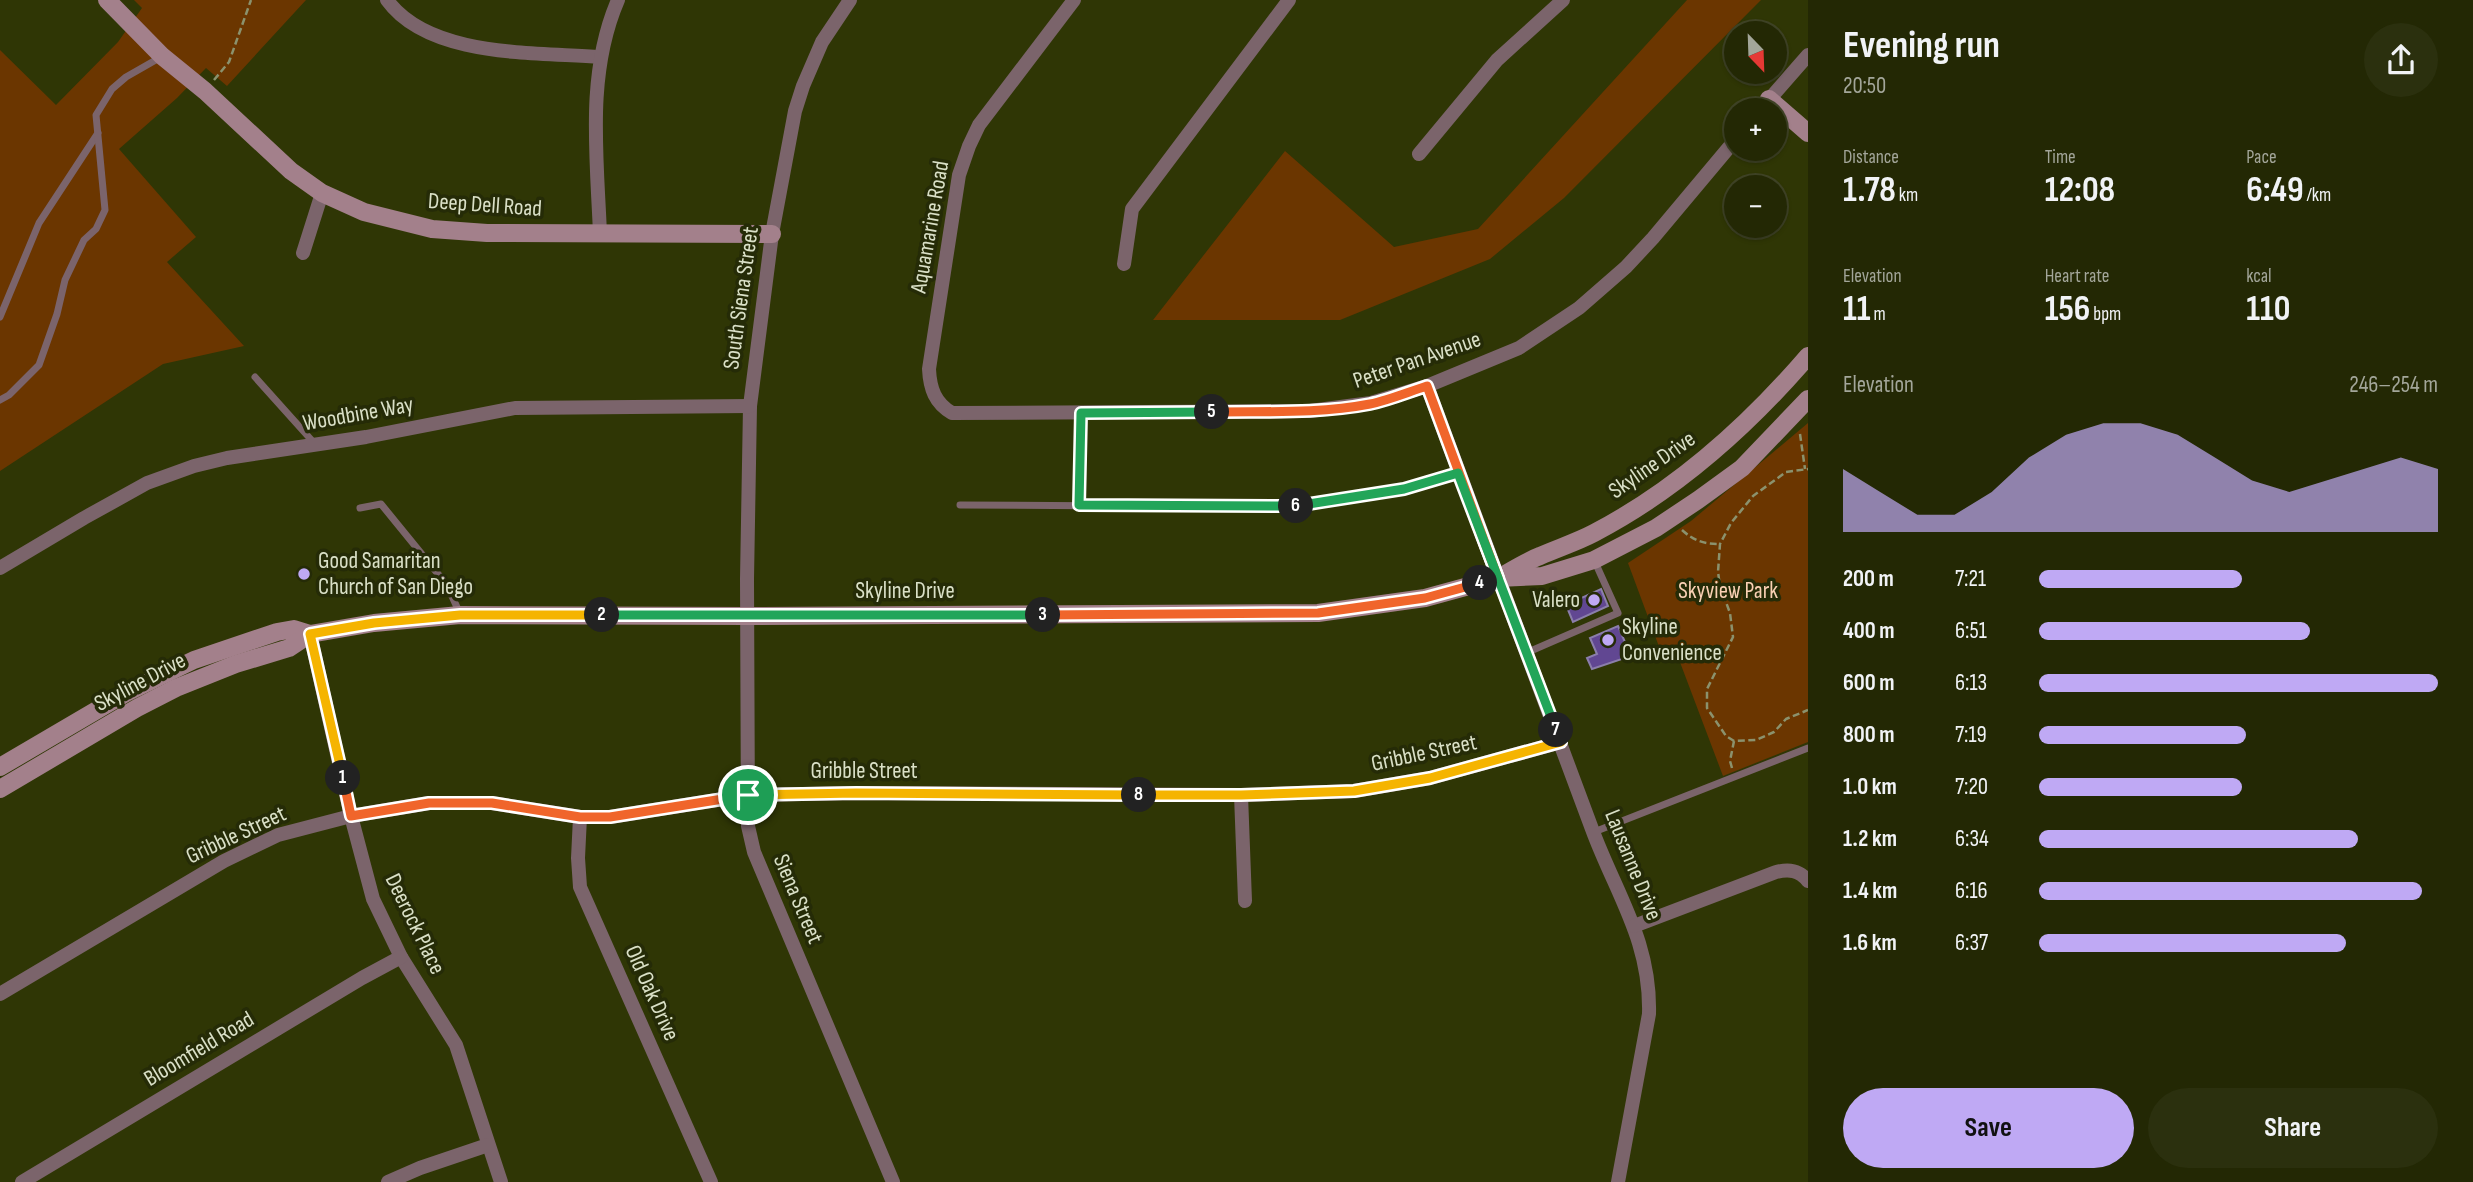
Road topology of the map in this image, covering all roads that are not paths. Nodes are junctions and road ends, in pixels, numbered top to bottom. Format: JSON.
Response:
{"nodes":[{"id":1,"x":107,"y":0,"type":"edge"},
{"id":2,"x":387,"y":0,"type":"edge"},
{"id":3,"x":618,"y":0,"type":"edge"},
{"id":4,"x":850,"y":0,"type":"edge"},
{"id":5,"x":1074,"y":0,"type":"edge"},
{"id":6,"x":1289,"y":0,"type":"edge"},
{"id":7,"x":1563,"y":0,"type":"edge"},
{"id":8,"x":1808,"y":55,"type":"edge"},
{"id":9,"x":162,"y":56,"type":"junction"},
{"id":10,"x":600,"y":57,"type":"junction"},
{"id":11,"x":1770,"y":98,"type":"edge"},
{"id":12,"x":1787,"y":119,"type":"edge"},
{"id":13,"x":99,"y":132,"type":"junction"},
{"id":14,"x":1808,"y":133,"type":"edge"},
{"id":15,"x":1419,"y":153,"type":"dead end"},
{"id":16,"x":1724,"y":153,"type":"edge"},
{"id":17,"x":322,"y":193,"type":"junction"},
{"id":18,"x":600,"y":234,"type":"junction"},
{"id":19,"x":772,"y":234,"type":"junction"},
{"id":20,"x":303,"y":253,"type":"dead end"},
{"id":21,"x":1124,"y":264,"type":"dead end"},
{"id":22,"x":0,"y":317,"type":"edge"},
{"id":23,"x":1808,"y":356,"type":"edge"},
{"id":24,"x":929,"y":369,"type":"joint"},
{"id":25,"x":255,"y":377,"type":"dead end"},
{"id":26,"x":1427,"y":386,"type":"junction"},
{"id":27,"x":1808,"y":399,"type":"edge"},
{"id":28,"x":0,"y":400,"type":"edge"},
{"id":29,"x":750,"y":406,"type":"junction"},
{"id":30,"x":1081,"y":413,"type":"junction"},
{"id":31,"x":316,"y":445,"type":"junction"},
{"id":32,"x":1458,"y":473,"type":"junction"},
{"id":33,"x":960,"y":505,"type":"dead end"},
{"id":34,"x":1079,"y":505,"type":"junction"},
{"id":35,"x":360,"y":508,"type":"dead end"},
{"id":36,"x":1594,"y":559,"type":"junction"},
{"id":37,"x":0,"y":568,"type":"edge"},
{"id":38,"x":1498,"y":578,"type":"junction"},
{"id":39,"x":460,"y":615,"type":"junction"},
{"id":40,"x":747,"y":616,"type":"junction"},
{"id":41,"x":310,"y":634,"type":"junction"},
{"id":42,"x":1526,"y":653,"type":"junction"},
{"id":43,"x":1561,"y":742,"type":"junction"},
{"id":44,"x":1808,"y":748,"type":"edge"},
{"id":45,"x":0,"y":767,"type":"edge"},
{"id":46,"x":0,"y":789,"type":"edge"},
{"id":47,"x":748,"y":795,"type":"junction"},
{"id":48,"x":1241,"y":795,"type":"junction"},
{"id":49,"x":351,"y":816,"type":"junction"},
{"id":50,"x":580,"y":817,"type":"junction"},
{"id":51,"x":1593,"y":832,"type":"junction"},
{"id":52,"x":1802,"y":876,"type":"edge"},
{"id":53,"x":1245,"y":901,"type":"dead end"},
{"id":54,"x":1634,"y":926,"type":"junction"},
{"id":55,"x":401,"y":957,"type":"junction"},
{"id":56,"x":0,"y":994,"type":"edge"},
{"id":57,"x":488,"y":1145,"type":"junction"},
{"id":58,"x":22,"y":1182,"type":"edge"},
{"id":59,"x":388,"y":1182,"type":"edge"},
{"id":60,"x":501,"y":1182,"type":"edge"},
{"id":61,"x":711,"y":1182,"type":"edge"},
{"id":62,"x":893,"y":1182,"type":"edge"},
{"id":63,"x":1618,"y":1182,"type":"edge"}],
"edges":[{"from":1,"to":9,"type":"main road","name":"Deep Dell Road"},
{"from":2,"to":10,"type":"street"},
{"from":3,"to":10,"type":"street"},
{"from":4,"to":19,"type":"street","name":"South Siena Street"},
{"from":5,"to":24,"type":"street","name":"Aquamarine Road"},
{"from":6,"to":21,"type":"street"},
{"from":7,"to":15,"type":"street"},
{"from":8,"to":11,"type":"street"},
{"from":9,"to":13,"type":"lane"},
{"from":9,"to":17,"type":"main road","name":"Deep Dell Road"},
{"from":10,"to":18,"type":"street"},
{"from":12,"to":14,"type":"main road"},
{"from":13,"to":22,"type":"lane"},
{"from":13,"to":28,"type":"lane"},
{"from":16,"to":26,"type":"street","name":"Peter Pan Avenue"},
{"from":17,"to":18,"type":"main road","name":"Deep Dell Road"},
{"from":17,"to":20,"type":"street"},
{"from":18,"to":19,"type":"main road","name":"Deep Dell Road"},
{"from":19,"to":29,"type":"street","name":"South Siena Street"},
{"from":23,"to":38,"type":"main road","name":"Skyline Drive"},
{"from":24,"to":30,"type":"street","name":"Peter Pan Avenue"},
{"from":25,"to":31,"type":"lane"},
{"from":26,"to":30,"type":"street","name":"Peter Pan Avenue"},
{"from":26,"to":32,"type":"street","name":"Lausanne Drive"},
{"from":27,"to":36,"type":"main road","name":"Skyline Drive"},
{"from":29,"to":31,"type":"street","name":"Woodbine Way"},
{"from":29,"to":40,"type":"street","name":"South Siena Street"},
{"from":30,"to":34,"type":"lane"},
{"from":31,"to":37,"type":"street","name":"Woodbine Way"},
{"from":32,"to":34,"type":"lane"},
{"from":32,"to":38,"type":"street","name":"Lausanne Drive"},
{"from":33,"to":34,"type":"lane"},
{"from":35,"to":39,"type":"lane"},
{"from":36,"to":38,"type":"main road","name":"Skyline Drive"},
{"from":36,"to":42,"type":"lane"},
{"from":38,"to":40,"type":"main road","name":"Skyline Drive"},
{"from":38,"to":42,"type":"street","name":"Lausanne Drive"},
{"from":39,"to":40,"type":"main road","name":"Skyline Drive"},
{"from":39,"to":41,"type":"main road","name":"Skyline Drive"},
{"from":40,"to":47,"type":"street","name":"Siena Street"},
{"from":41,"to":45,"type":"main road","name":"Skyline Drive"},
{"from":41,"to":46,"type":"main road","name":"Skyline Drive"},
{"from":41,"to":49,"type":"street","name":"Deerock Place"},
{"from":42,"to":43,"type":"street","name":"Lausanne Drive"},
{"from":43,"to":48,"type":"street","name":"Gribble Street"},
{"from":43,"to":51,"type":"street","name":"Lausanne Drive"},
{"from":44,"to":51,"type":"lane"},
{"from":47,"to":48,"type":"street","name":"Gribble Street"},
{"from":47,"to":50,"type":"street","name":"Gribble Street"},
{"from":47,"to":62,"type":"street","name":"Siena Street"},
{"from":48,"to":53,"type":"street"},
{"from":49,"to":50,"type":"street","name":"Gribble Street"},
{"from":49,"to":55,"type":"street","name":"Deerock Place"},
{"from":49,"to":56,"type":"street","name":"Gribble Street"},
{"from":50,"to":61,"type":"street","name":"Old Oak Drive"},
{"from":51,"to":54,"type":"street","name":"Lausanne Drive"},
{"from":52,"to":54,"type":"street"},
{"from":54,"to":63,"type":"street","name":"Lausanne Drive"},
{"from":55,"to":57,"type":"street","name":"Deerock Place"},
{"from":55,"to":58,"type":"street","name":"Bloomfield Road"},
{"from":57,"to":59,"type":"street"},
{"from":57,"to":60,"type":"street","name":"Deerock Place"}]}
